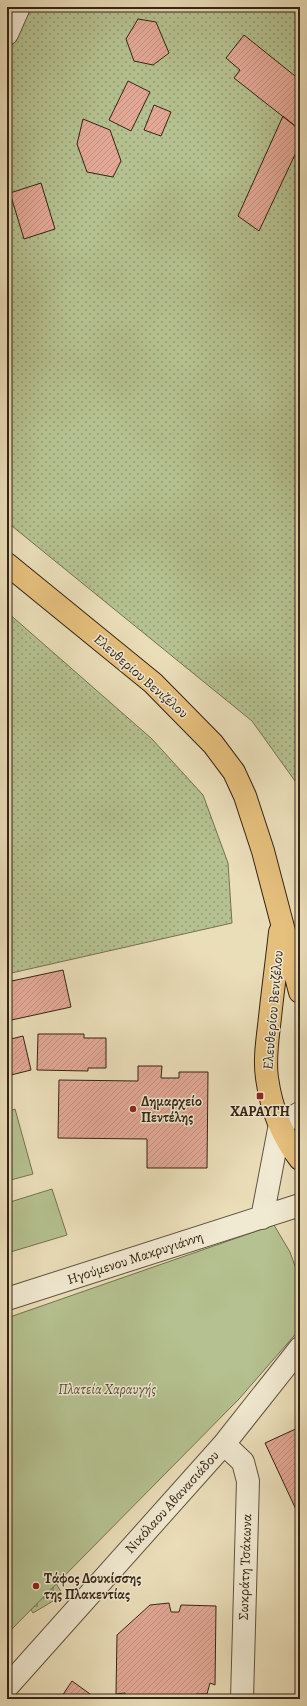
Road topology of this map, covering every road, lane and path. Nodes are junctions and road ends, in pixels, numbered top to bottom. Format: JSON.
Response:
{"nodes":[{"id":1,"x":7,"y":564,"type":"edge"},
{"id":2,"x":281,"y":925,"type":"junction"},
{"id":3,"x":300,"y":992,"type":"edge"},
{"id":4,"x":300,"y":1113,"type":"edge"},
{"id":5,"x":280,"y":1124,"type":"junction"},
{"id":6,"x":300,"y":1159,"type":"edge"},
{"id":7,"x":300,"y":1205,"type":"edge"},
{"id":8,"x":262,"y":1218,"type":"junction"},
{"id":9,"x":7,"y":1299,"type":"edge"},
{"id":10,"x":300,"y":1348,"type":"edge"},
{"id":11,"x":224,"y":1444,"type":"junction"},
{"id":12,"x":7,"y":1687,"type":"edge"},
{"id":13,"x":242,"y":1699,"type":"edge"}],
"edges":[{"from":1,"to":2,"type":"main road","name":"Ελευθερίου Βενιζέλου"},
{"from":2,"to":3,"type":"main road","name":"Ελευθερίου Βενιζέλου"},
{"from":2,"to":5,"type":"main road","name":"Ελευθερίου Βενιζέλου"},
{"from":4,"to":5,"type":"street"},
{"from":5,"to":6,"type":"main road","name":"Ελευθερίου Βενιζέλου"},
{"from":5,"to":8,"type":"street"},
{"from":7,"to":8,"type":"street","name":"Ηγούμενου Μακρυγιάννη"},
{"from":8,"to":9,"type":"street","name":"Ηγούμενου Μακρυγιάννη"},
{"from":10,"to":11,"type":"street","name":"Νικόλαου Αθανασιάδου"},
{"from":11,"to":12,"type":"street","name":"Νικόλαου Αθανασιάδου"},
{"from":11,"to":13,"type":"street","name":"Σωκράτη Τσάκωνα"}]}
